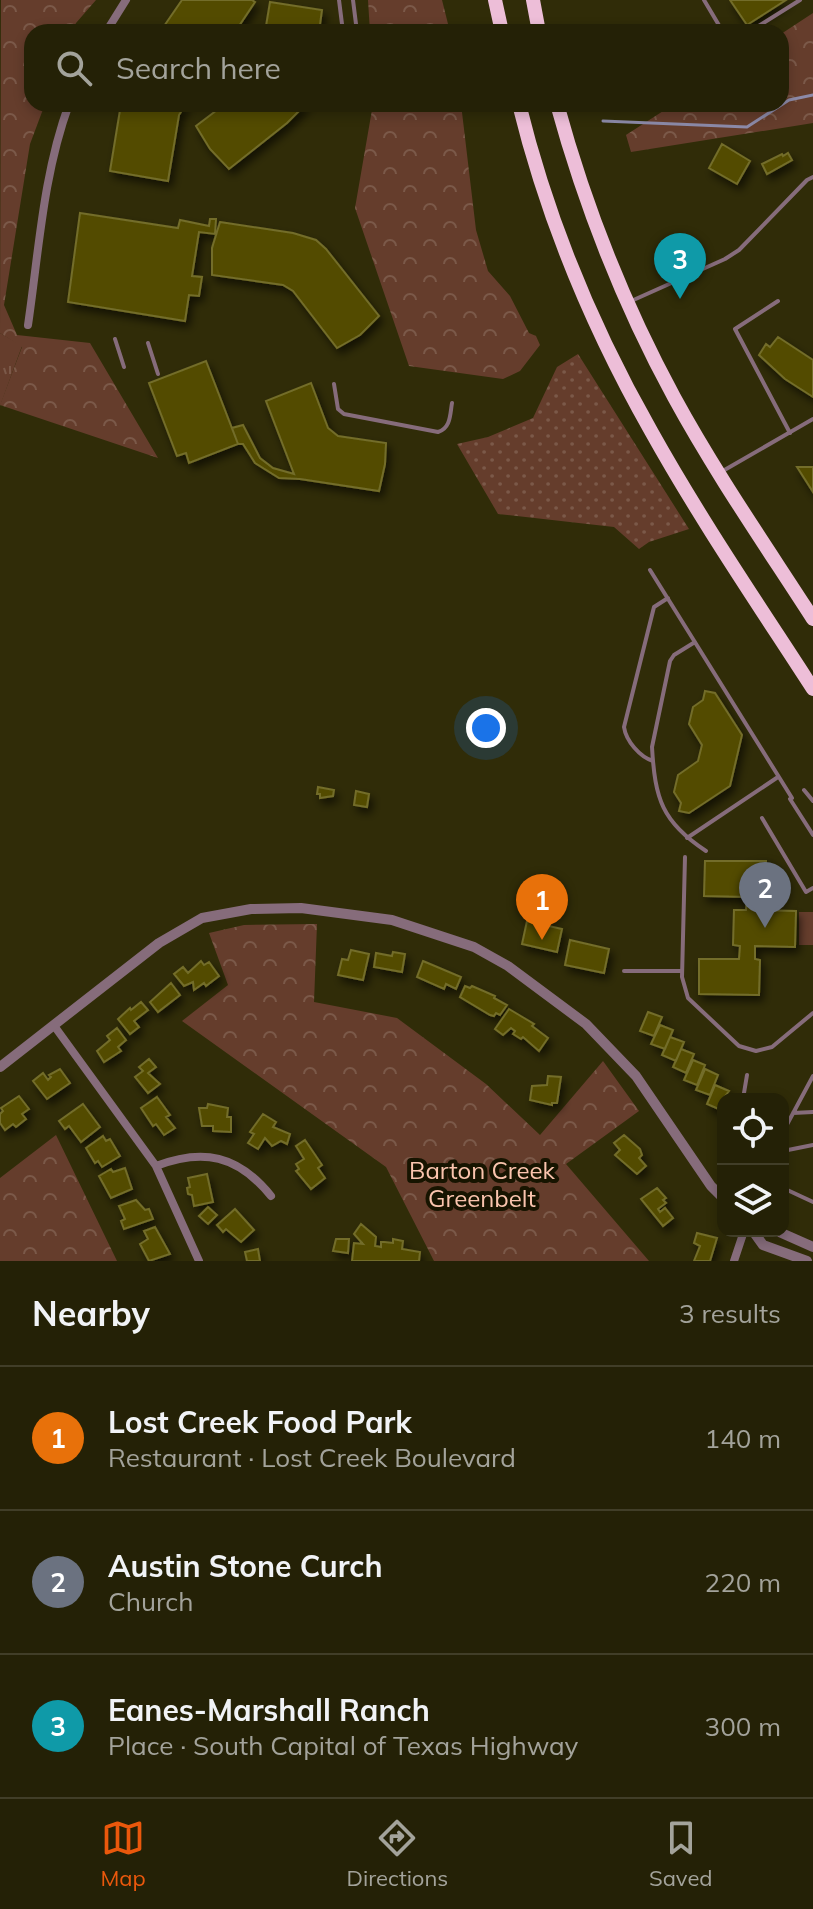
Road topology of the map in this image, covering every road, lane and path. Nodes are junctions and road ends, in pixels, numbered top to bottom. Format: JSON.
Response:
{"nodes":[{"id":1,"x":126,"y":0,"type":"edge"},
{"id":2,"x":339,"y":0,"type":"edge"},
{"id":3,"x":353,"y":0,"type":"edge"},
{"id":4,"x":495,"y":0,"type":"edge"},
{"id":5,"x":533,"y":0,"type":"edge"},
{"id":6,"x":704,"y":0,"type":"edge"},
{"id":7,"x":800,"y":0,"type":"edge"},
{"id":8,"x":111,"y":24,"type":"edge"},
{"id":9,"x":342,"y":24,"type":"edge"},
{"id":10,"x":356,"y":24,"type":"edge"},
{"id":11,"x":500,"y":24,"type":"edge"},
{"id":12,"x":538,"y":24,"type":"edge"},
{"id":13,"x":718,"y":24,"type":"edge"},
{"id":14,"x":762,"y":24,"type":"edge"},
{"id":15,"x":66,"y":112,"type":"edge"},
{"id":16,"x":522,"y":112,"type":"edge"},
{"id":17,"x":559,"y":112,"type":"edge"},
{"id":18,"x":813,"y":177,"type":"edge"},
{"id":19,"x":778,"y":301,"type":"dead end"},
{"id":20,"x":627,"y":302,"type":"junction"},
{"id":21,"x":28,"y":325,"type":"dead end"},
{"id":22,"x":115,"y":339,"type":"dead end"},
{"id":23,"x":148,"y":343,"type":"dead end"},
{"id":24,"x":124,"y":367,"type":"dead end"},
{"id":25,"x":158,"y":374,"type":"dead end"},
{"id":26,"x":334,"y":384,"type":"dead end"},
{"id":27,"x":452,"y":403,"type":"dead end"},
{"id":28,"x":813,"y":419,"type":"edge"},
{"id":29,"x":790,"y":433,"type":"junction"},
{"id":30,"x":719,"y":473,"type":"junction"},
{"id":31,"x":650,"y":570,"type":"dead end"},
{"id":32,"x":668,"y":598,"type":"junction"},
{"id":33,"x":813,"y":619,"type":"edge"},
{"id":34,"x":695,"y":642,"type":"junction"},
{"id":35,"x":813,"y":689,"type":"edge"},
{"id":36,"x":653,"y":761,"type":"junction"},
{"id":37,"x":779,"y":776,"type":"junction"},
{"id":38,"x":804,"y":790,"type":"dead end"},
{"id":39,"x":813,"y":801,"type":"edge"},
{"id":40,"x":762,"y":818,"type":"dead end"},
{"id":41,"x":813,"y":835,"type":"edge"},
{"id":42,"x":687,"y":838,"type":"junction"},
{"id":43,"x":706,"y":851,"type":"dead end"},
{"id":44,"x":685,"y":857,"type":"dead end"},
{"id":45,"x":813,"y":888,"type":"edge"},
{"id":46,"x":624,"y":971,"type":"dead end"},
{"id":47,"x":682,"y":971,"type":"junction"},
{"id":48,"x":813,"y":1013,"type":"edge"},
{"id":49,"x":55,"y":1027,"type":"junction"},
{"id":50,"x":0,"y":1067,"type":"edge"},
{"id":51,"x":747,"y":1075,"type":"dead end"},
{"id":52,"x":813,"y":1076,"type":"edge"},
{"id":53,"x":744,"y":1093,"type":"edge"},
{"id":54,"x":813,"y":1112,"type":"edge"},
{"id":55,"x":793,"y":1113,"type":"junction"},
{"id":56,"x":789,"y":1121,"type":"edge"},
{"id":57,"x":813,"y":1145,"type":"edge"},
{"id":58,"x":789,"y":1150,"type":"edge"},
{"id":59,"x":156,"y":1166,"type":"junction"},
{"id":60,"x":789,"y":1191,"type":"edge"},
{"id":61,"x":717,"y":1192,"type":"edge"},
{"id":62,"x":271,"y":1196,"type":"dead end"},
{"id":63,"x":813,"y":1202,"type":"edge"},
{"id":64,"x":789,"y":1236,"type":"edge"},
{"id":65,"x":742,"y":1237,"type":"edge"},
{"id":66,"x":757,"y":1237,"type":"edge"},
{"id":67,"x":813,"y":1247,"type":"edge"},
{"id":68,"x":199,"y":1261,"type":"edge"},
{"id":69,"x":734,"y":1261,"type":"edge"},
{"id":70,"x":807,"y":1261,"type":"edge"}],
"edges":[{"from":1,"to":8,"type":"street"},
{"from":2,"to":9,"type":"lane"},
{"from":3,"to":10,"type":"lane"},
{"from":4,"to":11,"type":"highway"},
{"from":5,"to":12,"type":"highway"},
{"from":6,"to":13,"type":"lane"},
{"from":7,"to":14,"type":"lane"},
{"from":15,"to":21,"type":"street"},
{"from":16,"to":35,"type":"highway"},
{"from":17,"to":20,"type":"highway"},
{"from":18,"to":20,"type":"lane"},
{"from":19,"to":29,"type":"lane"},
{"from":20,"to":30,"type":"highway"},
{"from":22,"to":24,"type":"lane"},
{"from":23,"to":25,"type":"lane"},
{"from":26,"to":27,"type":"lane"},
{"from":28,"to":29,"type":"lane"},
{"from":29,"to":30,"type":"lane"},
{"from":30,"to":33,"type":"highway"},
{"from":31,"to":32,"type":"lane"},
{"from":32,"to":34,"type":"lane"},
{"from":32,"to":36,"type":"lane"},
{"from":34,"to":36,"type":"lane"},
{"from":34,"to":37,"type":"lane"},
{"from":36,"to":42,"type":"lane"},
{"from":37,"to":41,"type":"lane"},
{"from":37,"to":42,"type":"lane"},
{"from":38,"to":39,"type":"lane"},
{"from":40,"to":45,"type":"lane"},
{"from":42,"to":43,"type":"lane"},
{"from":44,"to":47,"type":"lane"},
{"from":46,"to":47,"type":"lane"},
{"from":47,"to":48,"type":"lane"},
{"from":49,"to":50,"type":"street"},
{"from":49,"to":59,"type":"street"},
{"from":49,"to":61,"type":"street"},
{"from":51,"to":53,"type":"lane"},
{"from":52,"to":55,"type":"lane"},
{"from":54,"to":55,"type":"lane"},
{"from":55,"to":56,"type":"lane"},
{"from":57,"to":58,"type":"lane"},
{"from":59,"to":62,"type":"street"},
{"from":59,"to":68,"type":"street"},
{"from":60,"to":63,"type":"lane"},
{"from":64,"to":67,"type":"street"},
{"from":65,"to":69,"type":"street"},
{"from":66,"to":70,"type":"street"}]}
